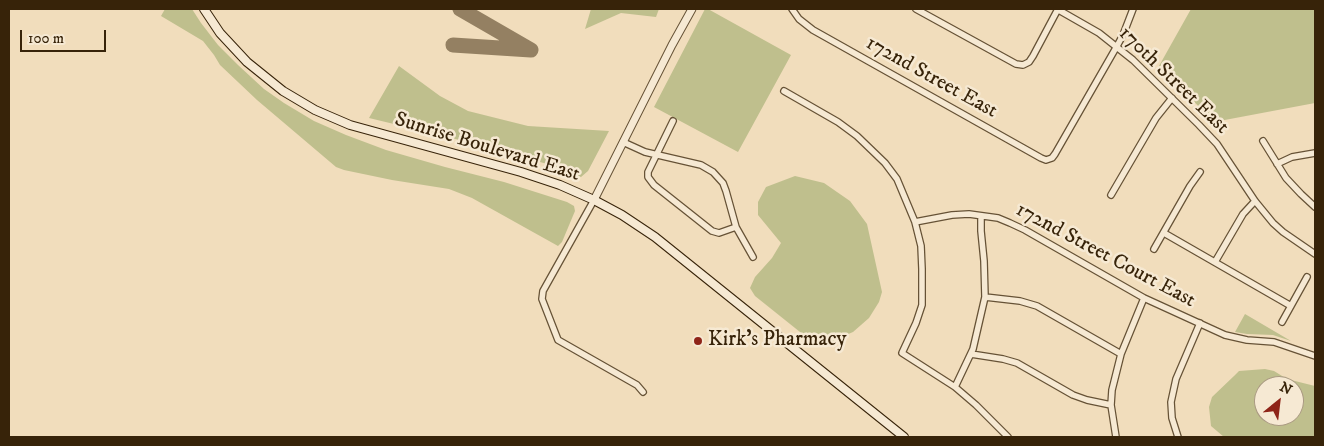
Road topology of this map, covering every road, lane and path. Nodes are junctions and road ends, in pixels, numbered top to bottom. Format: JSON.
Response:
{"nodes":[{"id":1,"x":204,"y":9,"type":"edge"},
{"id":2,"x":692,"y":9,"type":"edge"},
{"id":3,"x":792,"y":9,"type":"edge"},
{"id":4,"x":916,"y":9,"type":"edge"},
{"id":5,"x":1058,"y":9,"type":"edge"},
{"id":6,"x":1133,"y":9,"type":"edge"},
{"id":7,"x":1117,"y":46,"type":"junction"},
{"id":8,"x":784,"y":91,"type":"dead end"},
{"id":9,"x":1172,"y":98,"type":"junction"},
{"id":10,"x":672,"y":121,"type":"dead end"},
{"id":11,"x":1263,"y":141,"type":"dead end"},
{"id":12,"x":623,"y":142,"type":"junction"},
{"id":13,"x":1315,"y":153,"type":"edge"},
{"id":14,"x":655,"y":156,"type":"junction"},
{"id":15,"x":1277,"y":164,"type":"junction"},
{"id":16,"x":1200,"y":172,"type":"dead end"},
{"id":17,"x":1111,"y":195,"type":"dead end"},
{"id":18,"x":594,"y":200,"type":"junction"},
{"id":19,"x":1255,"y":201,"type":"junction"},
{"id":20,"x":1315,"y":207,"type":"edge"},
{"id":21,"x":981,"y":216,"type":"junction"},
{"id":22,"x":915,"y":222,"type":"junction"},
{"id":23,"x":736,"y":227,"type":"junction"},
{"id":24,"x":1164,"y":233,"type":"junction"},
{"id":25,"x":1154,"y":250,"type":"dead end"},
{"id":26,"x":1315,"y":254,"type":"edge"},
{"id":27,"x":753,"y":257,"type":"dead end"},
{"id":28,"x":1215,"y":262,"type":"junction"},
{"id":29,"x":1307,"y":277,"type":"dead end"},
{"id":30,"x":985,"y":297,"type":"junction"},
{"id":31,"x":1144,"y":298,"type":"junction"},
{"id":32,"x":1291,"y":306,"type":"junction"},
{"id":33,"x":1282,"y":322,"type":"dead end"},
{"id":34,"x":1200,"y":324,"type":"junction"},
{"id":35,"x":971,"y":354,"type":"junction"},
{"id":36,"x":1121,"y":354,"type":"junction"},
{"id":37,"x":1315,"y":356,"type":"edge"},
{"id":38,"x":955,"y":387,"type":"junction"},
{"id":39,"x":643,"y":392,"type":"dead end"},
{"id":40,"x":1111,"y":405,"type":"junction"},
{"id":41,"x":904,"y":437,"type":"edge"},
{"id":42,"x":1008,"y":437,"type":"edge"},
{"id":43,"x":1116,"y":437,"type":"edge"},
{"id":44,"x":1178,"y":437,"type":"edge"}],
"edges":[{"from":1,"to":18,"type":"main road","name":"Sunrise Boulevard East"},
{"from":2,"to":12,"type":"street"},
{"from":3,"to":7,"type":"street","name":"172nd Street East"},
{"from":4,"to":5,"type":"street"},
{"from":5,"to":7,"type":"street","name":"170th Street East"},
{"from":6,"to":7,"type":"street"},
{"from":7,"to":9,"type":"street","name":"170th Street East"},
{"from":8,"to":22,"type":"street"},
{"from":9,"to":17,"type":"street"},
{"from":9,"to":19,"type":"street","name":"170th Street East"},
{"from":10,"to":14,"type":"street"},
{"from":11,"to":15,"type":"street"},
{"from":12,"to":14,"type":"street"},
{"from":12,"to":18,"type":"street"},
{"from":13,"to":15,"type":"street"},
{"from":14,"to":23,"type":"street"},
{"from":14,"to":23,"type":"street"},
{"from":15,"to":20,"type":"street"},
{"from":16,"to":24,"type":"street"},
{"from":18,"to":39,"type":"street"},
{"from":18,"to":41,"type":"main road","name":"Sunrise Boulevard East"},
{"from":19,"to":26,"type":"street","name":"170th Street East"},
{"from":19,"to":28,"type":"street"},
{"from":21,"to":22,"type":"street","name":"172nd Street Court East"},
{"from":21,"to":30,"type":"street"},
{"from":21,"to":31,"type":"street","name":"172nd Street Court East"},
{"from":22,"to":38,"type":"street"},
{"from":23,"to":27,"type":"street"},
{"from":24,"to":25,"type":"street"},
{"from":24,"to":28,"type":"street"},
{"from":28,"to":32,"type":"street"},
{"from":29,"to":32,"type":"street"},
{"from":30,"to":35,"type":"street"},
{"from":30,"to":36,"type":"street"},
{"from":31,"to":34,"type":"street","name":"172nd Street Court East"},
{"from":31,"to":36,"type":"street"},
{"from":32,"to":33,"type":"street"},
{"from":34,"to":37,"type":"street","name":"172nd Street Court East"},
{"from":34,"to":44,"type":"street"},
{"from":35,"to":38,"type":"street"},
{"from":35,"to":40,"type":"street"},
{"from":36,"to":40,"type":"street"},
{"from":38,"to":42,"type":"street"},
{"from":40,"to":43,"type":"street"}]}
